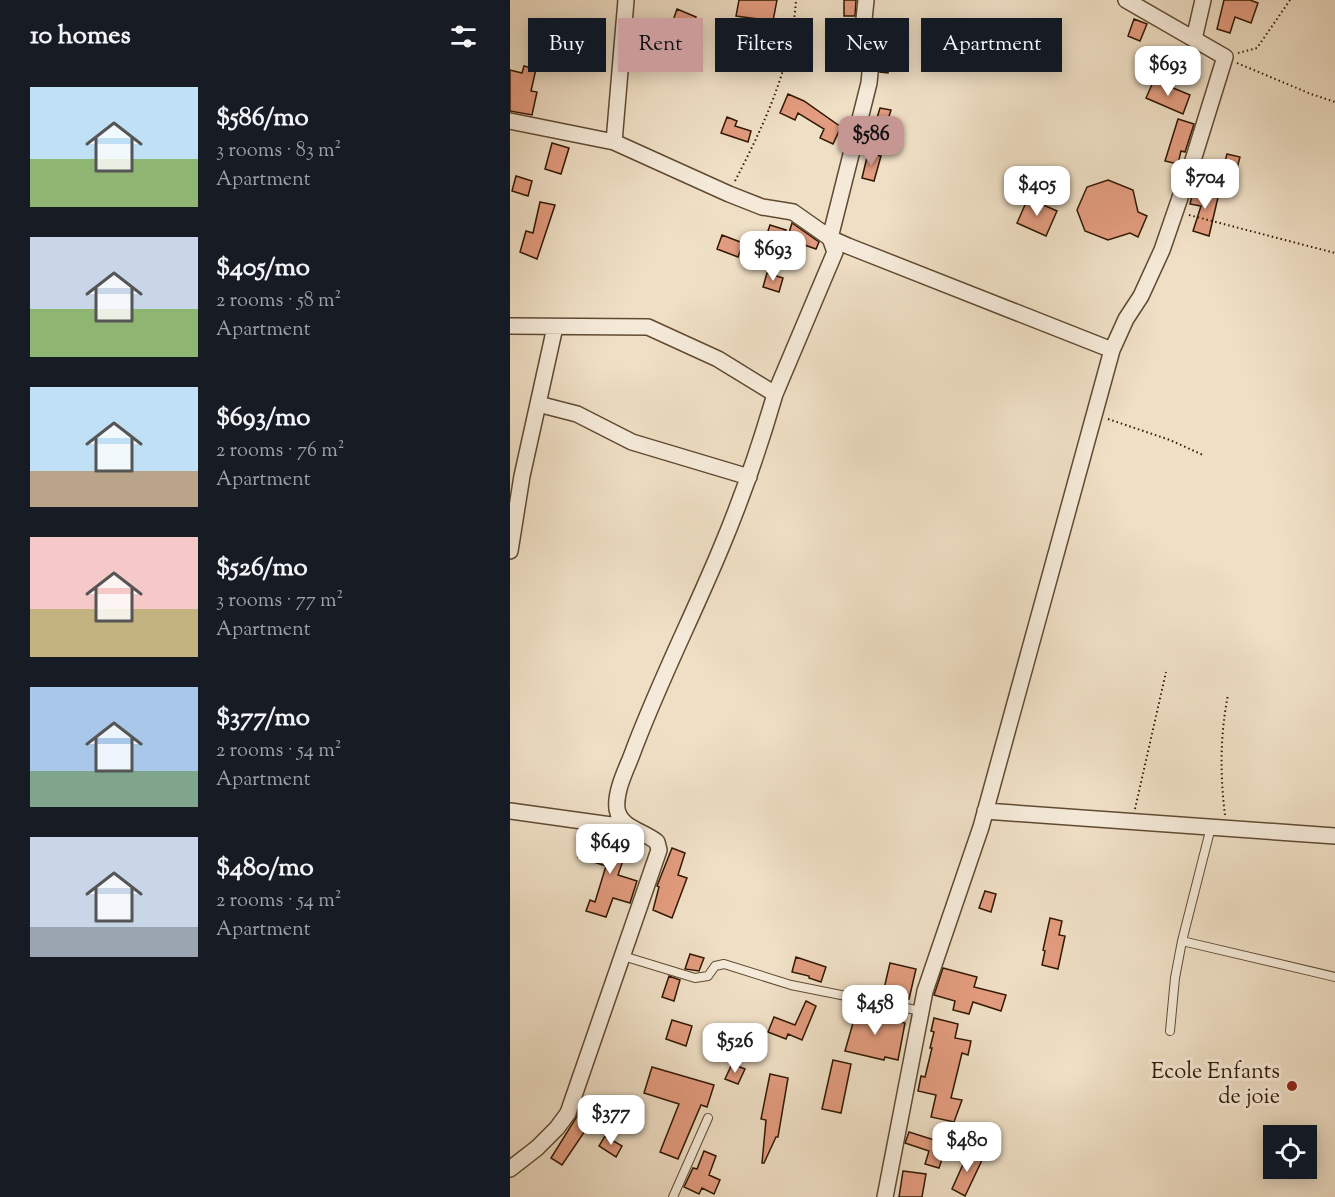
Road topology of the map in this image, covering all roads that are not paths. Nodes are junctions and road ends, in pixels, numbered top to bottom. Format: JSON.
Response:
{"nodes":[{"id":1,"x":626,"y":0,"type":"edge"},
{"id":2,"x":866,"y":0,"type":"edge"},
{"id":3,"x":1126,"y":0,"type":"edge"},
{"id":4,"x":1203,"y":0,"type":"edge"},
{"id":5,"x":1194,"y":39,"type":"junction"},
{"id":6,"x":510,"y":121,"type":"edge"},
{"id":7,"x":614,"y":142,"type":"junction"},
{"id":8,"x":830,"y":238,"type":"junction"},
{"id":9,"x":510,"y":326,"type":"edge"},
{"id":10,"x":555,"y":327,"type":"junction"},
{"id":11,"x":1112,"y":350,"type":"junction"},
{"id":12,"x":776,"y":394,"type":"junction"},
{"id":13,"x":538,"y":404,"type":"junction"},
{"id":14,"x":749,"y":477,"type":"junction"},
{"id":15,"x":510,"y":551,"type":"edge"},
{"id":16,"x":510,"y":811,"type":"edge"},
{"id":17,"x":985,"y":811,"type":"junction"},
{"id":18,"x":623,"y":822,"type":"junction"},
{"id":19,"x":1219,"y":826,"type":"junction"},
{"id":20,"x":1335,"y":836,"type":"edge"},
{"id":21,"x":1182,"y":940,"type":"junction"},
{"id":22,"x":623,"y":956,"type":"junction"},
{"id":23,"x":1335,"y":977,"type":"edge"},
{"id":24,"x":921,"y":1011,"type":"junction"},
{"id":25,"x":1170,"y":1031,"type":"dead end"},
{"id":26,"x":708,"y":1118,"type":"dead end"},
{"id":27,"x":510,"y":1169,"type":"edge"},
{"id":28,"x":673,"y":1197,"type":"edge"},
{"id":29,"x":885,"y":1197,"type":"edge"}],
"edges":[{"from":1,"to":7,"type":"street"},
{"from":2,"to":8,"type":"street"},
{"from":3,"to":5,"type":"street"},
{"from":4,"to":5,"type":"street"},
{"from":5,"to":11,"type":"street"},
{"from":6,"to":7,"type":"street"},
{"from":7,"to":8,"type":"street"},
{"from":8,"to":11,"type":"street"},
{"from":8,"to":12,"type":"street"},
{"from":9,"to":10,"type":"street"},
{"from":10,"to":12,"type":"street"},
{"from":10,"to":13,"type":"street"},
{"from":11,"to":17,"type":"street"},
{"from":12,"to":14,"type":"street"},
{"from":13,"to":14,"type":"street"},
{"from":13,"to":15,"type":"street"},
{"from":14,"to":18,"type":"street"},
{"from":16,"to":18,"type":"street"},
{"from":17,"to":19,"type":"street"},
{"from":17,"to":24,"type":"street"},
{"from":18,"to":22,"type":"street"},
{"from":19,"to":20,"type":"street"},
{"from":19,"to":21,"type":"lane"},
{"from":21,"to":23,"type":"lane"},
{"from":21,"to":25,"type":"lane"},
{"from":22,"to":24,"type":"lane"},
{"from":22,"to":27,"type":"street"},
{"from":24,"to":29,"type":"street"},
{"from":26,"to":28,"type":"lane"}]}
